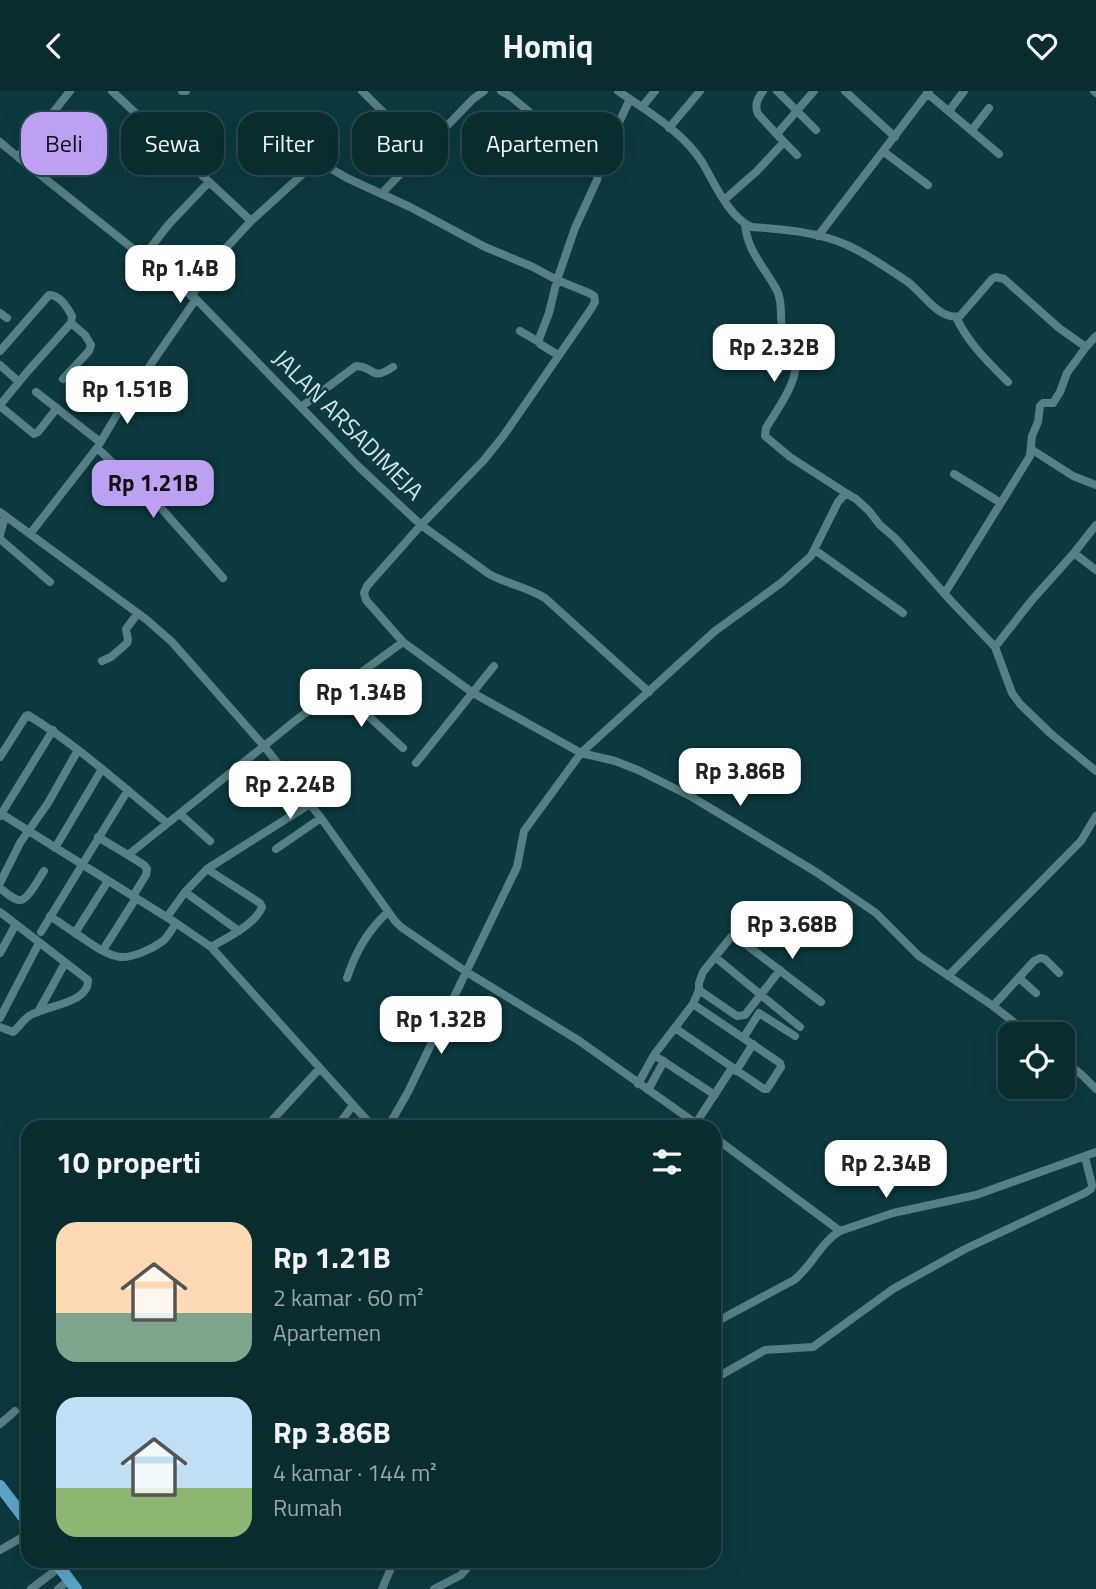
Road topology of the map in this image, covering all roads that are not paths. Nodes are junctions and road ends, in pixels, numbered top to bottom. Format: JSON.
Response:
{"nodes":[{"id":1,"x":71,"y":91,"type":"edge"},
{"id":2,"x":112,"y":91,"type":"edge"},
{"id":3,"x":362,"y":91,"type":"edge"},
{"id":4,"x":484,"y":91,"type":"edge"},
{"id":5,"x":501,"y":91,"type":"edge"},
{"id":6,"x":618,"y":91,"type":"edge"},
{"id":7,"x":655,"y":91,"type":"edge"},
{"id":8,"x":700,"y":91,"type":"edge"},
{"id":9,"x":763,"y":91,"type":"edge"},
{"id":10,"x":777,"y":91,"type":"edge"},
{"id":11,"x":814,"y":91,"type":"edge"},
{"id":12,"x":845,"y":91,"type":"edge"},
{"id":13,"x":964,"y":91,"type":"edge"},
{"id":14,"x":928,"y":92,"type":"edge"},
{"id":15,"x":630,"y":99,"type":"junction"},
{"id":16,"x":642,"y":107,"type":"junction"},
{"id":17,"x":989,"y":109,"type":"dead end"},
{"id":18,"x":798,"y":110,"type":"junction"},
{"id":19,"x":949,"y":111,"type":"junction"},
{"id":20,"x":383,"y":112,"type":"edge"},
{"id":21,"x":529,"y":112,"type":"edge"},
{"id":22,"x":623,"y":114,"type":"edge"},
{"id":23,"x":448,"y":124,"type":"edge"},
{"id":24,"x":669,"y":128,"type":"junction"},
{"id":25,"x":817,"y":130,"type":"dead end"},
{"id":26,"x":972,"y":130,"type":"junction"},
{"id":27,"x":777,"y":134,"type":"junction"},
{"id":28,"x":895,"y":137,"type":"junction"},
{"id":29,"x":0,"y":142,"type":"edge"},
{"id":30,"x":784,"y":142,"type":"junction"},
{"id":31,"x":884,"y":152,"type":"junction"},
{"id":32,"x":999,"y":153,"type":"dead end"},
{"id":33,"x":797,"y":155,"type":"dead end"},
{"id":34,"x":18,"y":157,"type":"junction"},
{"id":35,"x":399,"y":175,"type":"edge"},
{"id":36,"x":598,"y":175,"type":"edge"},
{"id":37,"x":209,"y":182,"type":"junction"},
{"id":38,"x":928,"y":185,"type":"dead end"},
{"id":39,"x":381,"y":194,"type":"junction"},
{"id":40,"x":724,"y":200,"type":"junction"},
{"id":41,"x":251,"y":221,"type":"junction"},
{"id":42,"x":745,"y":224,"type":"junction"},
{"id":43,"x":818,"y":236,"type":"junction"},
{"id":44,"x":144,"y":256,"type":"junction"},
{"id":45,"x":557,"y":280,"type":"junction"},
{"id":46,"x":194,"y":297,"type":"junction"},
{"id":47,"x":956,"y":317,"type":"junction"},
{"id":48,"x":71,"y":323,"type":"junction"},
{"id":49,"x":520,"y":331,"type":"dead end"},
{"id":50,"x":1096,"y":336,"type":"edge"},
{"id":51,"x":539,"y":342,"type":"junction"},
{"id":52,"x":1086,"y":347,"type":"junction"},
{"id":53,"x":0,"y":351,"type":"edge"},
{"id":54,"x":558,"y":355,"type":"junction"},
{"id":55,"x":0,"y":365,"type":"edge"},
{"id":56,"x":393,"y":367,"type":"dead end"},
{"id":57,"x":63,"y":379,"type":"dead end"},
{"id":58,"x":19,"y":382,"type":"junction"},
{"id":59,"x":1008,"y":382,"type":"dead end"},
{"id":60,"x":36,"y":391,"type":"dead end"},
{"id":61,"x":0,"y":406,"type":"edge"},
{"id":62,"x":301,"y":407,"type":"junction"},
{"id":63,"x":57,"y":408,"type":"junction"},
{"id":64,"x":99,"y":445,"type":"junction"},
{"id":65,"x":1031,"y":447,"type":"junction"},
{"id":66,"x":954,"y":474,"type":"dead end"},
{"id":67,"x":1096,"y":485,"type":"edge"},
{"id":68,"x":846,"y":493,"type":"junction"},
{"id":69,"x":1001,"y":503,"type":"junction"},
{"id":70,"x":3,"y":514,"type":"edge"},
{"id":71,"x":421,"y":525,"type":"junction"},
{"id":72,"x":1096,"y":525,"type":"edge"},
{"id":73,"x":30,"y":534,"type":"junction"},
{"id":74,"x":0,"y":537,"type":"edge"},
{"id":75,"x":815,"y":550,"type":"junction"},
{"id":76,"x":1074,"y":553,"type":"junction"},
{"id":77,"x":1096,"y":570,"type":"edge"},
{"id":78,"x":223,"y":578,"type":"dead end"},
{"id":79,"x":50,"y":582,"type":"dead end"},
{"id":80,"x":945,"y":593,"type":"junction"},
{"id":81,"x":138,"y":613,"type":"junction"},
{"id":82,"x":903,"y":613,"type":"dead end"},
{"id":83,"x":402,"y":642,"type":"junction"},
{"id":84,"x":995,"y":647,"type":"junction"},
{"id":85,"x":102,"y":661,"type":"dead end"},
{"id":86,"x":494,"y":666,"type":"dead end"},
{"id":87,"x":339,"y":689,"type":"junction"},
{"id":88,"x":649,"y":692,"type":"junction"},
{"id":89,"x":473,"y":693,"type":"junction"},
{"id":90,"x":53,"y":730,"type":"junction"},
{"id":91,"x":264,"y":746,"type":"junction"},
{"id":92,"x":403,"y":748,"type":"dead end"},
{"id":93,"x":78,"y":750,"type":"junction"},
{"id":94,"x":581,"y":753,"type":"junction"},
{"id":95,"x":0,"y":757,"type":"edge"},
{"id":96,"x":416,"y":763,"type":"dead end"},
{"id":97,"x":102,"y":769,"type":"junction"},
{"id":98,"x":1096,"y":771,"type":"edge"},
{"id":99,"x":128,"y":790,"type":"junction"},
{"id":100,"x":310,"y":804,"type":"junction"},
{"id":101,"x":0,"y":814,"type":"edge"},
{"id":102,"x":180,"y":814,"type":"junction"},
{"id":103,"x":1096,"y":816,"type":"edge"},
{"id":104,"x":321,"y":818,"type":"junction"},
{"id":105,"x":167,"y":824,"type":"junction"},
{"id":106,"x":1093,"y":828,"type":"edge"},
{"id":107,"x":27,"y":831,"type":"junction"},
{"id":108,"x":98,"y":837,"type":"junction"},
{"id":109,"x":210,"y":841,"type":"dead end"},
{"id":110,"x":55,"y":848,"type":"junction"},
{"id":111,"x":276,"y":849,"type":"dead end"},
{"id":112,"x":128,"y":855,"type":"junction"},
{"id":113,"x":81,"y":865,"type":"junction"},
{"id":114,"x":207,"y":869,"type":"junction"},
{"id":115,"x":44,"y":871,"type":"dead end"},
{"id":116,"x":108,"y":881,"type":"junction"},
{"id":117,"x":0,"y":883,"type":"edge"},
{"id":118,"x":0,"y":888,"type":"edge"},
{"id":119,"x":185,"y":891,"type":"junction"},
{"id":120,"x":134,"y":897,"type":"junction"},
{"id":121,"x":0,"y":912,"type":"edge"},
{"id":122,"x":388,"y":912,"type":"junction"},
{"id":123,"x":50,"y":916,"type":"junction"},
{"id":124,"x":167,"y":917,"type":"junction"},
{"id":125,"x":176,"y":923,"type":"junction"},
{"id":126,"x":16,"y":924,"type":"junction"},
{"id":127,"x":239,"y":931,"type":"junction"},
{"id":128,"x":41,"y":932,"type":"dead end"},
{"id":129,"x":75,"y":933,"type":"junction"},
{"id":130,"x":39,"y":943,"type":"junction"},
{"id":131,"x":211,"y":947,"type":"junction"},
{"id":132,"x":103,"y":950,"type":"junction"},
{"id":133,"x":0,"y":954,"type":"edge"},
{"id":134,"x":715,"y":957,"type":"junction"},
{"id":135,"x":65,"y":963,"type":"junction"},
{"id":136,"x":780,"y":970,"type":"junction"},
{"id":137,"x":466,"y":971,"type":"junction"},
{"id":138,"x":1059,"y":973,"type":"dead end"},
{"id":139,"x":948,"y":976,"type":"junction"},
{"id":140,"x":347,"y":978,"type":"dead end"},
{"id":141,"x":1019,"y":978,"type":"junction"},
{"id":142,"x":699,"y":990,"type":"junction"},
{"id":143,"x":1036,"y":993,"type":"dead end"},
{"id":144,"x":760,"y":995,"type":"junction"},
{"id":145,"x":821,"y":1002,"type":"dead end"},
{"id":146,"x":693,"y":1004,"type":"junction"},
{"id":147,"x":993,"y":1006,"type":"junction"},
{"id":148,"x":38,"y":1012,"type":"junction"},
{"id":149,"x":0,"y":1018,"type":"edge"},
{"id":150,"x":1014,"y":1022,"type":"edge"},
{"id":151,"x":0,"y":1027,"type":"edge"},
{"id":152,"x":800,"y":1027,"type":"dead end"},
{"id":153,"x":675,"y":1028,"type":"junction"},
{"id":154,"x":795,"y":1036,"type":"dead end"},
{"id":155,"x":744,"y":1037,"type":"junction"},
{"id":156,"x":753,"y":1044,"type":"junction"},
{"id":157,"x":654,"y":1055,"type":"junction"},
{"id":158,"x":664,"y":1061,"type":"junction"},
{"id":159,"x":320,"y":1068,"type":"junction"},
{"id":160,"x":734,"y":1069,"type":"junction"},
{"id":161,"x":1075,"y":1070,"type":"edge"},
{"id":162,"x":638,"y":1083,"type":"junction"},
{"id":163,"x":1096,"y":1089,"type":"edge"},
{"id":164,"x":648,"y":1090,"type":"junction"},
{"id":165,"x":715,"y":1095,"type":"junction"},
{"id":166,"x":354,"y":1105,"type":"junction"},
{"id":167,"x":272,"y":1120,"type":"edge"},
{"id":168,"x":342,"y":1120,"type":"edge"},
{"id":169,"x":367,"y":1120,"type":"edge"},
{"id":170,"x":392,"y":1120,"type":"edge"},
{"id":171,"x":691,"y":1120,"type":"edge"},
{"id":172,"x":701,"y":1120,"type":"edge"},
{"id":173,"x":721,"y":1142,"type":"edge"},
{"id":174,"x":1096,"y":1152,"type":"edge"},
{"id":175,"x":1085,"y":1157,"type":"junction"},
{"id":176,"x":840,"y":1230,"type":"junction"},
{"id":177,"x":721,"y":1319,"type":"edge"},
{"id":178,"x":721,"y":1375,"type":"edge"},
{"id":179,"x":15,"y":1411,"type":"dead end"},
{"id":180,"x":0,"y":1424,"type":"edge"},
{"id":181,"x":0,"y":1486,"type":"edge"},
{"id":182,"x":21,"y":1514,"type":"edge"},
{"id":183,"x":21,"y":1538,"type":"edge"},
{"id":184,"x":0,"y":1550,"type":"edge"},
{"id":185,"x":53,"y":1568,"type":"edge"},
{"id":186,"x":60,"y":1568,"type":"edge"},
{"id":187,"x":391,"y":1568,"type":"edge"},
{"id":188,"x":466,"y":1568,"type":"edge"},
{"id":189,"x":72,"y":1584,"type":"edge"},
{"id":190,"x":31,"y":1589,"type":"edge"},
{"id":191,"x":58,"y":1589,"type":"edge"},
{"id":192,"x":382,"y":1589,"type":"edge"},
{"id":193,"x":434,"y":1589,"type":"edge"}],
"edges":[{"from":1,"to":34,"type":"street"},
{"from":2,"to":37,"type":"street"},
{"from":3,"to":20,"type":"street"},
{"from":4,"to":23,"type":"street"},
{"from":5,"to":21,"type":"street"},
{"from":6,"to":15,"type":"street"},
{"from":7,"to":16,"type":"street"},
{"from":8,"to":24,"type":"street"},
{"from":9,"to":27,"type":"street"},
{"from":10,"to":18,"type":"street"},
{"from":11,"to":18,"type":"street"},
{"from":12,"to":28,"type":"street"},
{"from":13,"to":19,"type":"street"},
{"from":14,"to":19,"type":"street"},
{"from":14,"to":28,"type":"street"},
{"from":15,"to":16,"type":"street"},
{"from":15,"to":22,"type":"street"},
{"from":16,"to":24,"type":"street"},
{"from":17,"to":26,"type":"street"},
{"from":18,"to":25,"type":"street"},
{"from":18,"to":27,"type":"street"},
{"from":19,"to":26,"type":"street"},
{"from":24,"to":40,"type":"street"},
{"from":26,"to":32,"type":"street"},
{"from":27,"to":30,"type":"street"},
{"from":28,"to":31,"type":"street"},
{"from":29,"to":34,"type":"street","name":"JALAN ARSADIMEJA"},
{"from":30,"to":33,"type":"street"},
{"from":30,"to":40,"type":"street"},
{"from":31,"to":38,"type":"street"},
{"from":31,"to":43,"type":"street"},
{"from":34,"to":44,"type":"street","name":"JALAN ARSADIMEJA"},
{"from":35,"to":39,"type":"street"},
{"from":36,"to":45,"type":"street"},
{"from":37,"to":41,"type":"street"},
{"from":37,"to":44,"type":"street"},
{"from":39,"to":41,"type":"street"},
{"from":39,"to":45,"type":"street"},
{"from":40,"to":42,"type":"street"},
{"from":41,"to":46,"type":"street"},
{"from":42,"to":43,"type":"street"},
{"from":42,"to":68,"type":"street"},
{"from":43,"to":47,"type":"street"},
{"from":44,"to":46,"type":"street","name":"JALAN ARSADIMEJA"},
{"from":45,"to":51,"type":"street"},
{"from":45,"to":54,"type":"street"},
{"from":46,"to":62,"type":"street","name":"JALAN ARSADIMEJA"},
{"from":46,"to":64,"type":"street"},
{"from":47,"to":52,"type":"street"},
{"from":47,"to":59,"type":"street"},
{"from":48,"to":53,"type":"street"},
{"from":48,"to":57,"type":"street"},
{"from":48,"to":58,"type":"street"},
{"from":49,"to":51,"type":"street"},
{"from":50,"to":52,"type":"street"},
{"from":51,"to":54,"type":"street"},
{"from":52,"to":65,"type":"street"},
{"from":54,"to":71,"type":"street"},
{"from":55,"to":58,"type":"street"},
{"from":56,"to":62,"type":"street"},
{"from":58,"to":61,"type":"street"},
{"from":60,"to":63,"type":"street"},
{"from":61,"to":63,"type":"street"},
{"from":62,"to":71,"type":"street","name":"JALAN ARSADIMEJA"},
{"from":63,"to":64,"type":"street"},
{"from":64,"to":73,"type":"street"},
{"from":64,"to":78,"type":"street"},
{"from":65,"to":67,"type":"street"},
{"from":65,"to":69,"type":"street"},
{"from":66,"to":69,"type":"street"},
{"from":68,"to":75,"type":"street"},
{"from":68,"to":80,"type":"street"},
{"from":69,"to":80,"type":"street"},
{"from":70,"to":73,"type":"street"},
{"from":70,"to":74,"type":"street"},
{"from":71,"to":83,"type":"street","name":"JALAN ARSADIMEJA"},
{"from":71,"to":88,"type":"street"},
{"from":72,"to":76,"type":"street"},
{"from":73,"to":81,"type":"street"},
{"from":74,"to":79,"type":"street"},
{"from":75,"to":82,"type":"street"},
{"from":75,"to":88,"type":"street"},
{"from":76,"to":77,"type":"street"},
{"from":76,"to":84,"type":"street"},
{"from":80,"to":84,"type":"street"},
{"from":81,"to":85,"type":"street"},
{"from":81,"to":91,"type":"street"},
{"from":83,"to":87,"type":"street"},
{"from":83,"to":89,"type":"street"},
{"from":84,"to":98,"type":"street"},
{"from":86,"to":89,"type":"street"},
{"from":87,"to":91,"type":"street"},
{"from":87,"to":92,"type":"street"},
{"from":88,"to":94,"type":"street"},
{"from":89,"to":94,"type":"street"},
{"from":89,"to":96,"type":"street"},
{"from":90,"to":93,"type":"street"},
{"from":90,"to":95,"type":"street"},
{"from":90,"to":101,"type":"street"},
{"from":91,"to":100,"type":"street"},
{"from":91,"to":102,"type":"street"},
{"from":93,"to":97,"type":"street"},
{"from":93,"to":107,"type":"street"},
{"from":94,"to":137,"type":"street"},
{"from":94,"to":139,"type":"street"},
{"from":97,"to":99,"type":"street"},
{"from":97,"to":110,"type":"street"},
{"from":99,"to":105,"type":"street"},
{"from":99,"to":108,"type":"street"},
{"from":100,"to":104,"type":"street"},
{"from":100,"to":114,"type":"street"},
{"from":101,"to":107,"type":"street"},
{"from":102,"to":105,"type":"street"},
{"from":102,"to":109,"type":"street"},
{"from":103,"to":106,"type":"street"},
{"from":104,"to":111,"type":"street"},
{"from":104,"to":122,"type":"street"},
{"from":105,"to":112,"type":"street"},
{"from":106,"to":139,"type":"street"},
{"from":107,"to":110,"type":"street"},
{"from":107,"to":117,"type":"street"},
{"from":108,"to":112,"type":"street"},
{"from":108,"to":113,"type":"street"},
{"from":110,"to":113,"type":"street"},
{"from":112,"to":120,"type":"street"},
{"from":113,"to":116,"type":"street"},
{"from":113,"to":123,"type":"street"},
{"from":114,"to":119,"type":"street"},
{"from":114,"to":127,"type":"street"},
{"from":115,"to":118,"type":"street"},
{"from":116,"to":120,"type":"street"},
{"from":116,"to":129,"type":"street"},
{"from":119,"to":124,"type":"street"},
{"from":119,"to":127,"type":"street"},
{"from":120,"to":124,"type":"street"},
{"from":120,"to":132,"type":"street"},
{"from":121,"to":126,"type":"street"},
{"from":122,"to":137,"type":"street"},
{"from":122,"to":140,"type":"street"},
{"from":123,"to":128,"type":"street"},
{"from":123,"to":129,"type":"street"},
{"from":124,"to":125,"type":"street"},
{"from":125,"to":131,"type":"street"},
{"from":125,"to":132,"type":"street"},
{"from":126,"to":130,"type":"street"},
{"from":126,"to":133,"type":"street"},
{"from":127,"to":131,"type":"street"},
{"from":129,"to":132,"type":"street"},
{"from":130,"to":135,"type":"street"},
{"from":130,"to":149,"type":"street"},
{"from":131,"to":159,"type":"street"},
{"from":134,"to":136,"type":"street"},
{"from":134,"to":142,"type":"street"},
{"from":134,"to":144,"type":"street"},
{"from":135,"to":148,"type":"street"},
{"from":135,"to":148,"type":"street"},
{"from":136,"to":144,"type":"street"},
{"from":136,"to":145,"type":"street"},
{"from":137,"to":162,"type":"street"},
{"from":137,"to":170,"type":"street"},
{"from":138,"to":141,"type":"street"},
{"from":139,"to":147,"type":"street"},
{"from":141,"to":143,"type":"street"},
{"from":141,"to":147,"type":"street"},
{"from":142,"to":144,"type":"street"},
{"from":142,"to":146,"type":"street"},
{"from":144,"to":152,"type":"street"},
{"from":146,"to":153,"type":"street"},
{"from":146,"to":155,"type":"street"},
{"from":147,"to":150,"type":"street"},
{"from":148,"to":151,"type":"street"},
{"from":153,"to":157,"type":"street"},
{"from":153,"to":160,"type":"street"},
{"from":154,"to":155,"type":"street"},
{"from":155,"to":156,"type":"street"},
{"from":156,"to":160,"type":"street"},
{"from":156,"to":160,"type":"street"},
{"from":157,"to":158,"type":"street"},
{"from":157,"to":162,"type":"street"},
{"from":158,"to":164,"type":"street"},
{"from":158,"to":165,"type":"street"},
{"from":159,"to":166,"type":"street"},
{"from":159,"to":167,"type":"street"},
{"from":160,"to":165,"type":"street"},
{"from":161,"to":163,"type":"street"},
{"from":162,"to":164,"type":"street"},
{"from":164,"to":171,"type":"street"},
{"from":165,"to":172,"type":"street"},
{"from":166,"to":168,"type":"street"},
{"from":166,"to":169,"type":"street"},
{"from":173,"to":176,"type":"street"},
{"from":174,"to":175,"type":"street"},
{"from":175,"to":176,"type":"street"},
{"from":175,"to":178,"type":"street"},
{"from":176,"to":177,"type":"street"},
{"from":179,"to":180,"type":"street"},
{"from":181,"to":182,"type":"main road"},
{"from":183,"to":184,"type":"street"},
{"from":185,"to":190,"type":"street"},
{"from":186,"to":189,"type":"main road"},
{"from":187,"to":192,"type":"street"},
{"from":188,"to":193,"type":"street"},
{"from":189,"to":191,"type":"street"}]}
